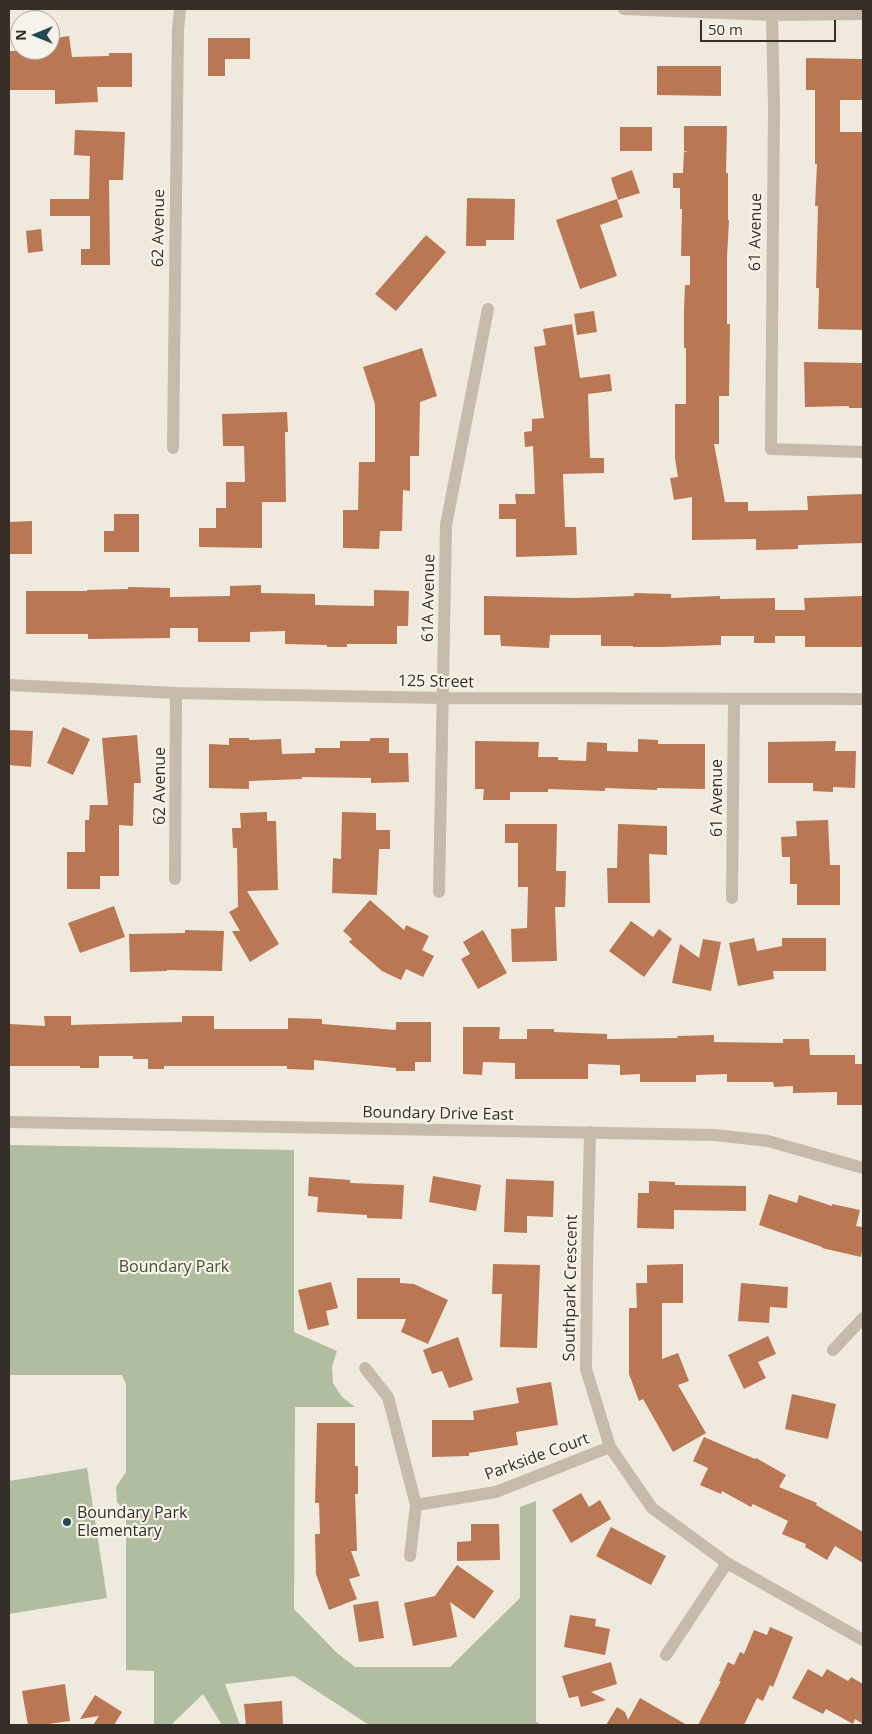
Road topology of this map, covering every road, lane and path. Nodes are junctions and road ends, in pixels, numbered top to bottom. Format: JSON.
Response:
{"nodes":[{"id":1,"x":180,"y":9,"type":"edge"},
{"id":2,"x":624,"y":9,"type":"edge"},
{"id":3,"x":863,"y":14,"type":"edge"},
{"id":4,"x":772,"y":15,"type":"junction"},
{"id":5,"x":488,"y":309,"type":"dead end"},
{"id":6,"x":173,"y":448,"type":"dead end"},
{"id":7,"x":863,"y":452,"type":"edge"},
{"id":8,"x":9,"y":685,"type":"edge"},
{"id":9,"x":176,"y":693,"type":"junction"},
{"id":10,"x":443,"y":698,"type":"junction"},
{"id":11,"x":734,"y":699,"type":"junction"},
{"id":12,"x":863,"y":699,"type":"edge"},
{"id":13,"x":175,"y":880,"type":"dead end"},
{"id":14,"x":440,"y":892,"type":"dead end"},
{"id":15,"x":732,"y":898,"type":"dead end"},
{"id":16,"x":9,"y":1122,"type":"edge"},
{"id":17,"x":590,"y":1132,"type":"junction"},
{"id":18,"x":863,"y":1168,"type":"edge"},
{"id":19,"x":863,"y":1318,"type":"edge"},
{"id":20,"x":833,"y":1350,"type":"dead end"},
{"id":21,"x":366,"y":1368,"type":"dead end"},
{"id":22,"x":610,"y":1447,"type":"junction"},
{"id":23,"x":416,"y":1506,"type":"junction"},
{"id":24,"x":410,"y":1556,"type":"dead end"},
{"id":25,"x":727,"y":1563,"type":"junction"},
{"id":26,"x":863,"y":1640,"type":"edge"},
{"id":27,"x":666,"y":1655,"type":"dead end"}],
"edges":[{"from":1,"to":6,"type":"street","name":"62 Avenue"},
{"from":2,"to":4,"type":"street"},
{"from":3,"to":4,"type":"street"},
{"from":4,"to":7,"type":"street","name":"61 Avenue"},
{"from":5,"to":10,"type":"street","name":"61A Avenue"},
{"from":8,"to":9,"type":"street","name":"125 Street"},
{"from":9,"to":10,"type":"street","name":"125 Street"},
{"from":9,"to":13,"type":"street","name":"62 Avenue"},
{"from":10,"to":11,"type":"street","name":"125 Street"},
{"from":10,"to":14,"type":"street","name":"61A Avenue"},
{"from":11,"to":12,"type":"street","name":"125 Street"},
{"from":11,"to":15,"type":"street","name":"61 Avenue"},
{"from":16,"to":17,"type":"street","name":"Boundary Drive East"},
{"from":17,"to":18,"type":"street","name":"Boundary Drive East"},
{"from":17,"to":22,"type":"street","name":"Southpark Crescent"},
{"from":19,"to":20,"type":"street"},
{"from":21,"to":23,"type":"street"},
{"from":22,"to":23,"type":"street","name":"Parkside Court"},
{"from":22,"to":25,"type":"street","name":"Southpark Crescent"},
{"from":23,"to":24,"type":"street"},
{"from":25,"to":26,"type":"street","name":"Southpark Crescent"},
{"from":25,"to":27,"type":"street"}]}
